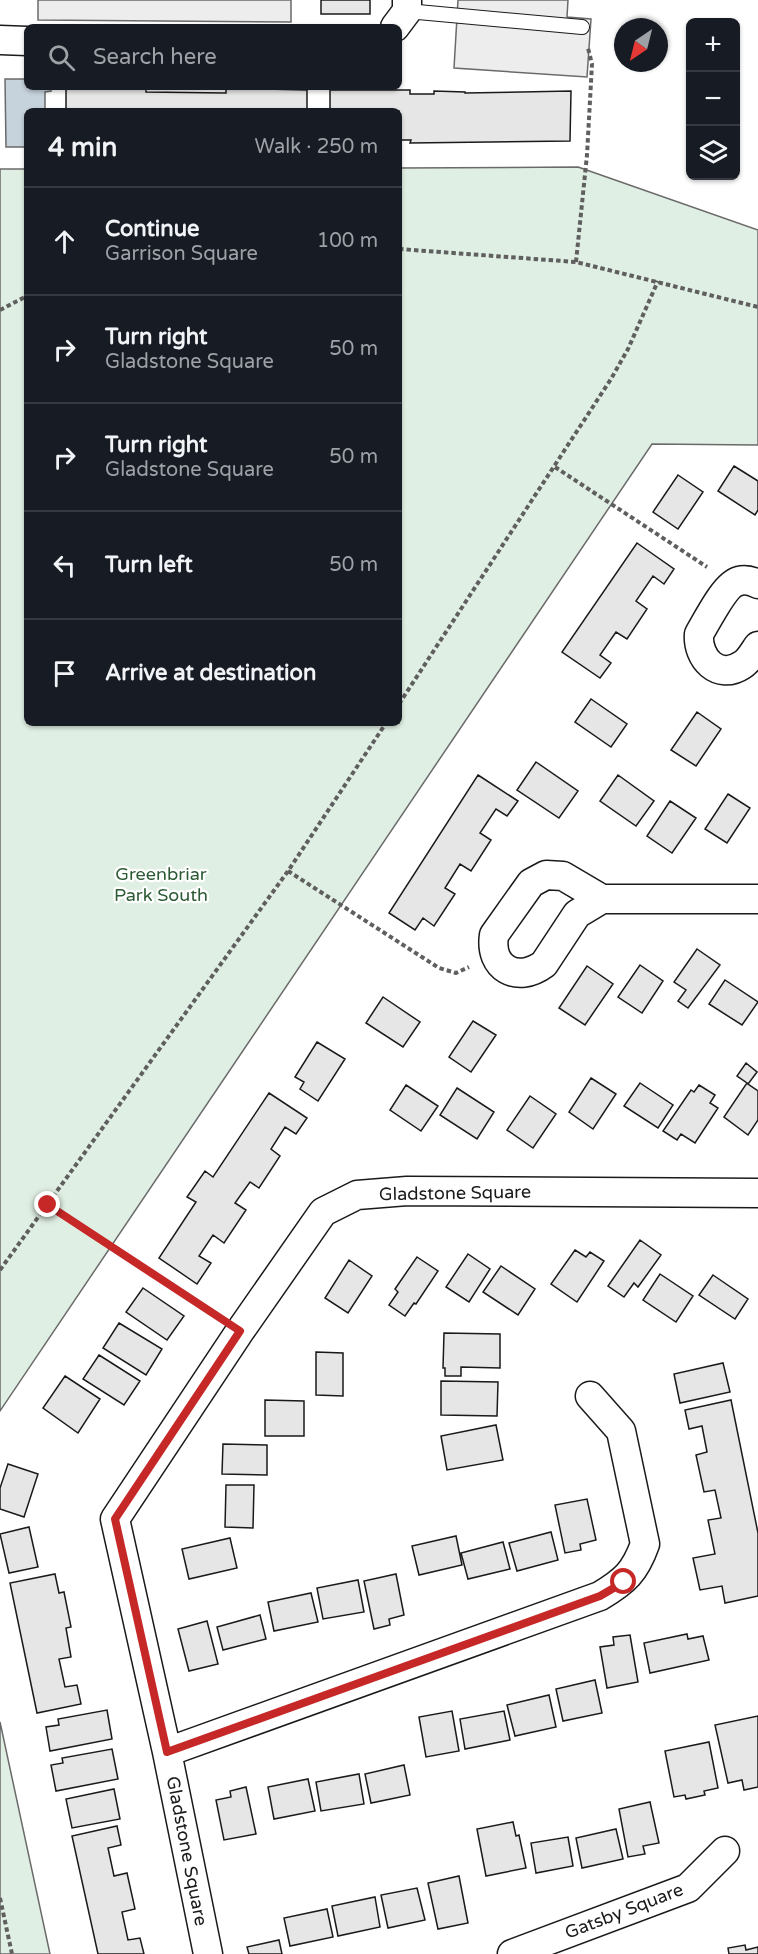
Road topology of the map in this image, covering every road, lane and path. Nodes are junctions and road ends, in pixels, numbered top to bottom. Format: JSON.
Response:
{"nodes":[{"id":1,"x":403,"y":13,"type":"edge"},
{"id":2,"x":582,"y":27,"type":"joint"},
{"id":3,"x":0,"y":40,"type":"edge"},
{"id":4,"x":24,"y":41,"type":"edge"},
{"id":5,"x":402,"y":249,"type":"edge"},
{"id":6,"x":576,"y":262,"type":"junction"},
{"id":7,"x":658,"y":281,"type":"junction"},
{"id":8,"x":24,"y":298,"type":"edge"},
{"id":9,"x":758,"y":307,"type":"edge"},
{"id":10,"x":0,"y":310,"type":"edge"},
{"id":11,"x":555,"y":467,"type":"junction"},
{"id":12,"x":746,"y":584,"type":"edge"},
{"id":13,"x":758,"y":646,"type":"edge"},
{"id":14,"x":402,"y":699,"type":"edge"},
{"id":15,"x":384,"y":726,"type":"edge"},
{"id":16,"x":288,"y":871,"type":"junction"},
{"id":17,"x":602,"y":899,"type":"junction"},
{"id":18,"x":758,"y":899,"type":"edge"},
{"id":19,"x":494,"y":954,"type":"junction"},
{"id":20,"x":758,"y":1193,"type":"edge"},
{"id":21,"x":48,"y":1205,"type":"junction"},
{"id":22,"x":0,"y":1270,"type":"edge"},
{"id":23,"x":240,"y":1331,"type":"junction"},
{"id":24,"x":590,"y":1396,"type":"dead end"},
{"id":25,"x":167,"y":1752,"type":"junction"},
{"id":26,"x":725,"y":1851,"type":"dead end"},
{"id":27,"x":0,"y":1898,"type":"edge"},
{"id":28,"x":12,"y":1954,"type":"edge"},
{"id":29,"x":207,"y":1954,"type":"edge"},
{"id":30,"x":512,"y":1954,"type":"edge"}],
"edges":[{"from":1,"to":2,"type":"lane"},
{"from":2,"to":6,"type":"path"},
{"from":3,"to":4,"type":"street"},
{"from":5,"to":6,"type":"path"},
{"from":6,"to":7,"type":"path"},
{"from":7,"to":9,"type":"path"},
{"from":7,"to":11,"type":"path"},
{"from":8,"to":10,"type":"path"},
{"from":11,"to":12,"type":"path"},
{"from":11,"to":14,"type":"path"},
{"from":12,"to":13,"type":"street"},
{"from":15,"to":16,"type":"path"},
{"from":16,"to":19,"type":"path"},
{"from":16,"to":21,"type":"path"},
{"from":17,"to":18,"type":"street"},
{"from":17,"to":19,"type":"street"},
{"from":17,"to":19,"type":"street"},
{"from":20,"to":23,"type":"street","name":"Gladstone Square"},
{"from":21,"to":22,"type":"path"},
{"from":21,"to":23,"type":"path"},
{"from":23,"to":25,"type":"street","name":"Gladstone Square"},
{"from":24,"to":25,"type":"street"},
{"from":25,"to":29,"type":"street","name":"Gladstone Square"},
{"from":26,"to":30,"type":"street","name":"Gatsby Square"},
{"from":27,"to":28,"type":"path"}]}
